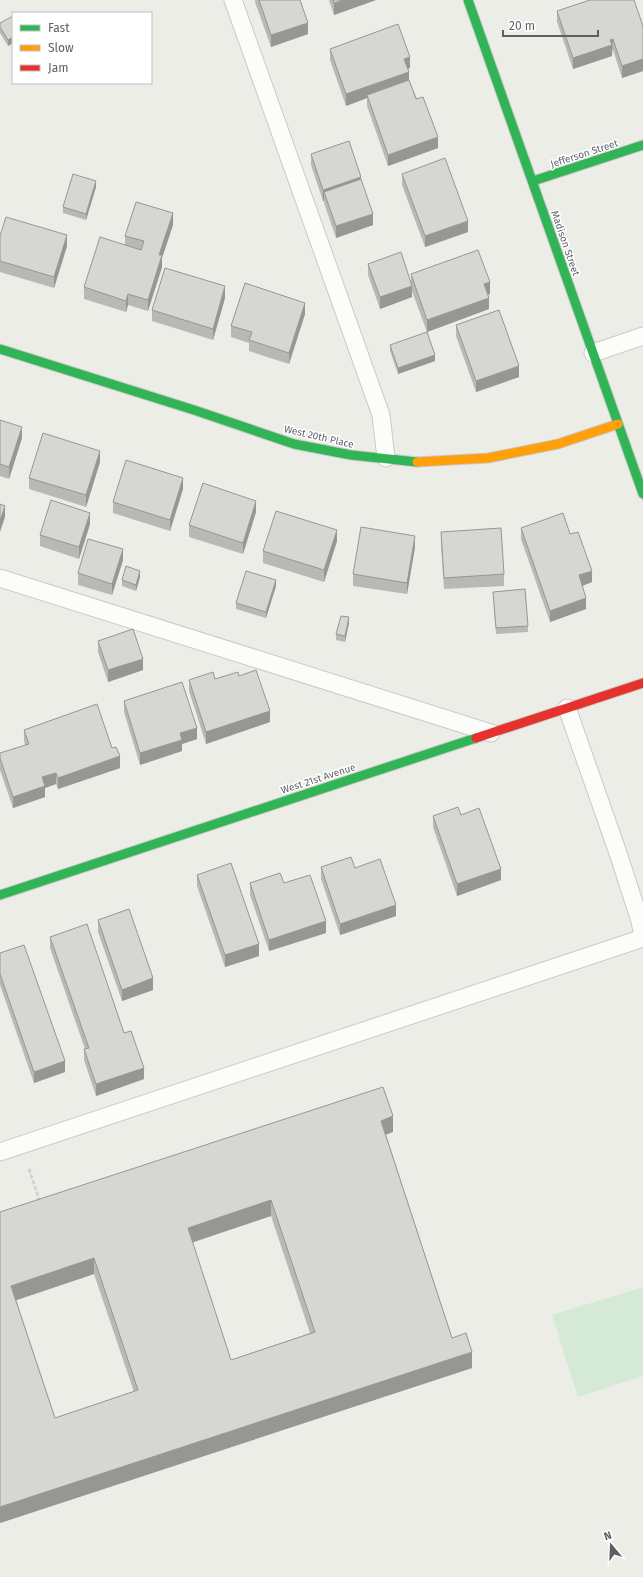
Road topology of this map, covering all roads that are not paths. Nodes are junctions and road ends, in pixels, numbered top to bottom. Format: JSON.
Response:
{"nodes":[{"id":1,"x":233,"y":0,"type":"edge"},
{"id":2,"x":468,"y":0,"type":"edge"},
{"id":3,"x":643,"y":145,"type":"edge"},
{"id":4,"x":533,"y":181,"type":"junction"},
{"id":5,"x":643,"y":336,"type":"edge"},
{"id":6,"x":0,"y":349,"type":"edge"},
{"id":7,"x":593,"y":353,"type":"junction"},
{"id":8,"x":618,"y":424,"type":"junction"},
{"id":9,"x":386,"y":458,"type":"junction"},
{"id":10,"x":643,"y":494,"type":"edge"},
{"id":11,"x":0,"y":578,"type":"edge"},
{"id":12,"x":643,"y":683,"type":"edge"},
{"id":13,"x":567,"y":708,"type":"junction"},
{"id":14,"x":491,"y":733,"type":"junction"},
{"id":15,"x":0,"y":895,"type":"edge"},
{"id":16,"x":643,"y":937,"type":"edge"},
{"id":17,"x":0,"y":1152,"type":"edge"}],
"edges":[{"from":1,"to":9,"type":"lane"},
{"from":2,"to":4,"type":"street","name":"Madison Street"},
{"from":3,"to":4,"type":"street","name":"Jefferson Street"},
{"from":4,"to":7,"type":"street","name":"Madison Street"},
{"from":5,"to":7,"type":"lane"},
{"from":6,"to":9,"type":"street","name":"West 20th Place"},
{"from":7,"to":8,"type":"street","name":"Madison Street"},
{"from":8,"to":9,"type":"street","name":"West 20th Place"},
{"from":8,"to":10,"type":"street","name":"Madison Street"},
{"from":11,"to":14,"type":"lane"},
{"from":12,"to":13,"type":"street","name":"West 21st Avenue"},
{"from":13,"to":14,"type":"street","name":"West 21st Avenue"},
{"from":13,"to":16,"type":"lane"},
{"from":14,"to":15,"type":"street","name":"West 21st Avenue"},
{"from":16,"to":17,"type":"lane"}]}
